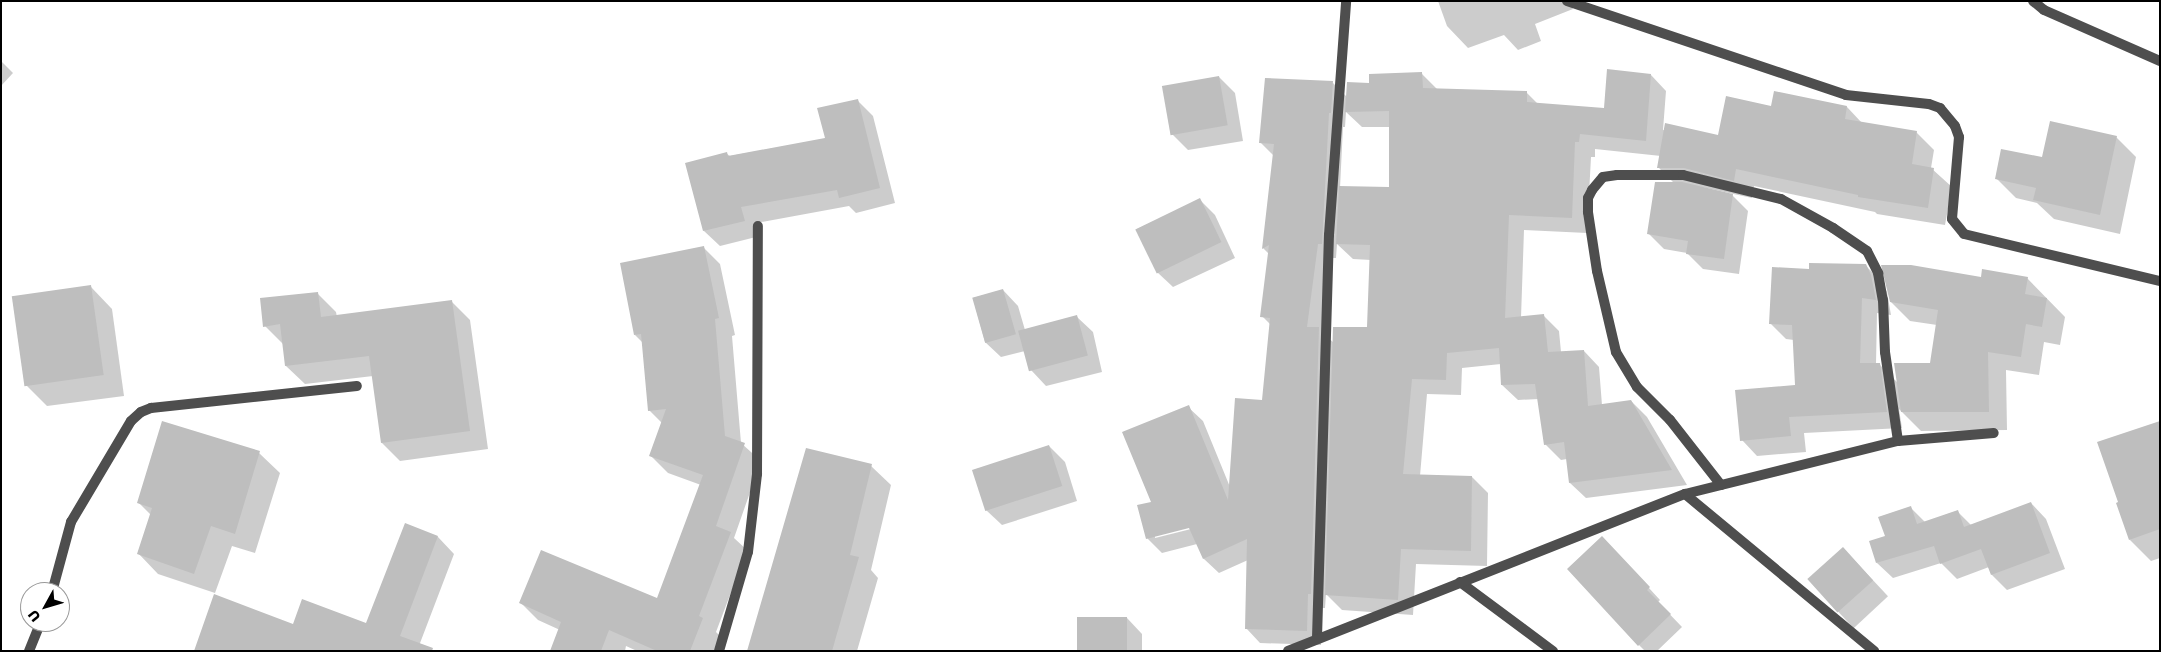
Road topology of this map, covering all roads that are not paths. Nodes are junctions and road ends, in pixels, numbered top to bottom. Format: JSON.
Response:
{"nodes":[{"id":1,"x":1346,"y":1,"type":"edge"},
{"id":2,"x":1566,"y":1,"type":"edge"},
{"id":3,"x":2033,"y":1,"type":"edge"},
{"id":4,"x":2160,"y":60,"type":"edge"},
{"id":5,"x":758,"y":226,"type":"dead end"},
{"id":6,"x":2160,"y":281,"type":"edge"},
{"id":7,"x":357,"y":386,"type":"dead end"},
{"id":8,"x":1994,"y":433,"type":"dead end"},
{"id":9,"x":1898,"y":441,"type":"junction"},
{"id":10,"x":1721,"y":485,"type":"junction"},
{"id":11,"x":1684,"y":494,"type":"junction"},
{"id":12,"x":55,"y":582,"type":"edge"},
{"id":13,"x":1460,"y":582,"type":"junction"},
{"id":14,"x":37,"y":632,"type":"edge"},
{"id":15,"x":1317,"y":638,"type":"junction"},
{"id":16,"x":29,"y":651,"type":"edge"},
{"id":17,"x":720,"y":651,"type":"edge"},
{"id":18,"x":1288,"y":651,"type":"edge"},
{"id":19,"x":1553,"y":651,"type":"edge"},
{"id":20,"x":1874,"y":651,"type":"edge"}],
"edges":[{"from":1,"to":15,"type":"street"},
{"from":2,"to":6,"type":"street"},
{"from":3,"to":4,"type":"street"},
{"from":5,"to":17,"type":"street"},
{"from":7,"to":12,"type":"street"},
{"from":8,"to":9,"type":"street"},
{"from":9,"to":10,"type":"street"},
{"from":9,"to":10,"type":"street"},
{"from":10,"to":11,"type":"street"},
{"from":11,"to":13,"type":"street"},
{"from":11,"to":20,"type":"street"},
{"from":13,"to":15,"type":"street"},
{"from":13,"to":19,"type":"street"},
{"from":14,"to":16,"type":"street"},
{"from":15,"to":18,"type":"street"}]}
